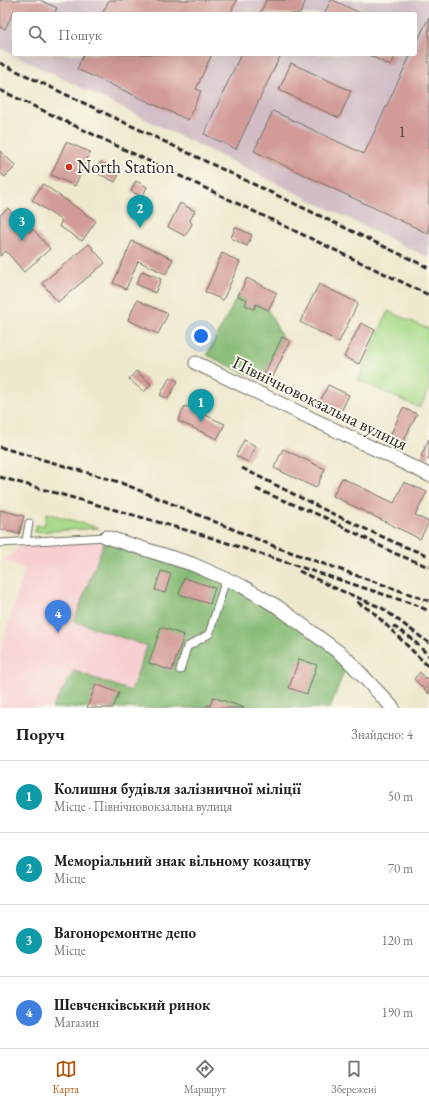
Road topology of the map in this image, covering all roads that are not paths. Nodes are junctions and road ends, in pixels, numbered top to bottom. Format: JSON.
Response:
{"nodes":[{"id":1,"x":196,"y":363,"type":"dead end"},
{"id":2,"x":429,"y":475,"type":"edge"},
{"id":3,"x":29,"y":523,"type":"dead end"},
{"id":4,"x":106,"y":537,"type":"joint"},
{"id":5,"x":26,"y":541,"type":"junction"},
{"id":6,"x":0,"y":543,"type":"edge"},
{"id":7,"x":226,"y":579,"type":"junction"},
{"id":8,"x":180,"y":670,"type":"dead end"},
{"id":9,"x":393,"y":708,"type":"edge"}],
"edges":[{"from":1,"to":2,"type":"street","name":"Північновокзальна вулиця"},
{"from":3,"to":5,"type":"lane"},
{"from":4,"to":5,"type":"lane"},
{"from":4,"to":7,"type":"street"},
{"from":5,"to":6,"type":"lane"},
{"from":7,"to":8,"type":"lane"},
{"from":7,"to":9,"type":"street"}]}
